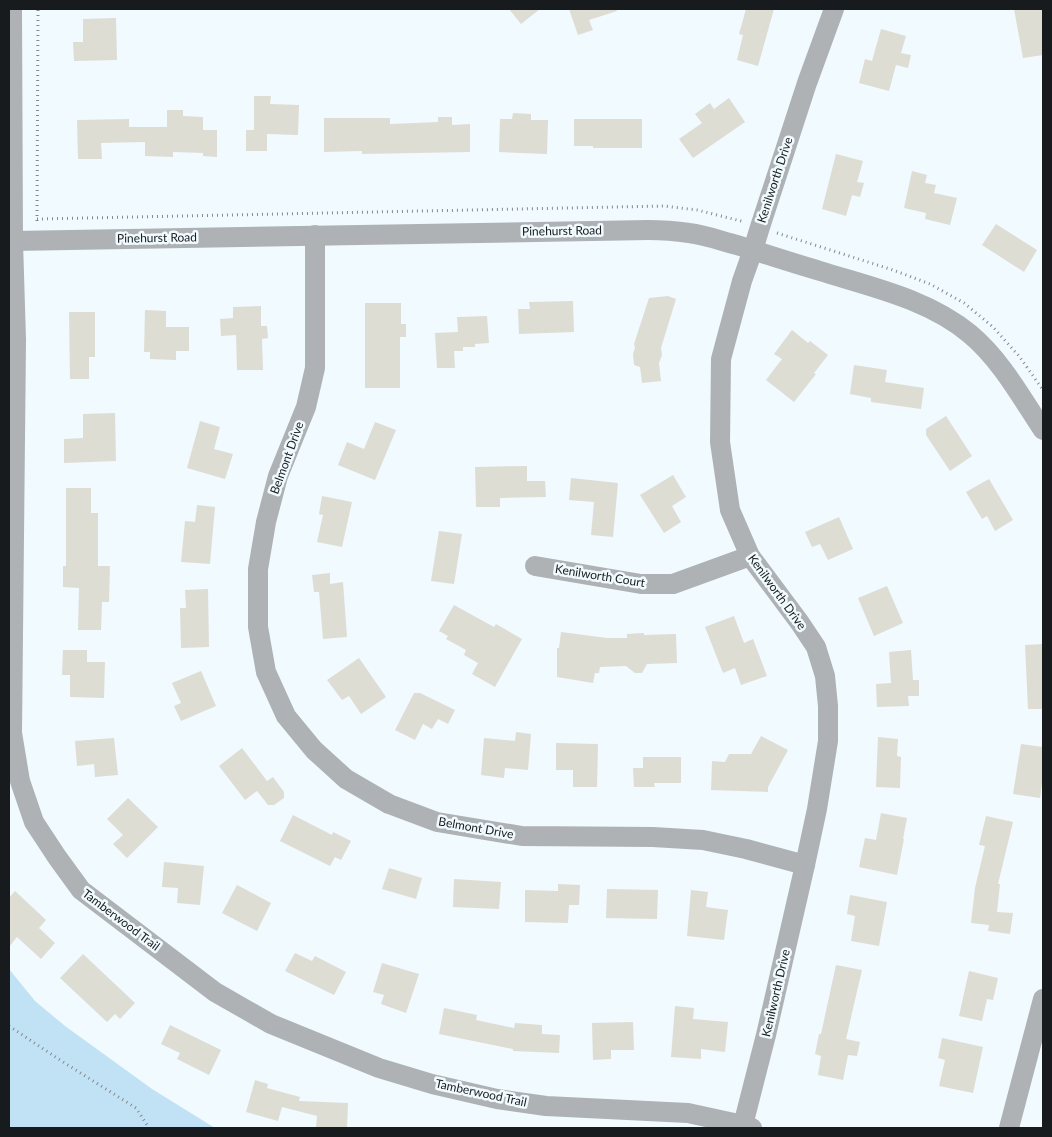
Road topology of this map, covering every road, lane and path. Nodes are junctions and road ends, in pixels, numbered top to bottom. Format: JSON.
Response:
{"nodes":[{"id":1,"x":12,"y":9,"type":"edge"},
{"id":2,"x":38,"y":9,"type":"edge"},
{"id":3,"x":834,"y":9,"type":"edge"},
{"id":4,"x":746,"y":223,"type":"dead end"},
{"id":5,"x":314,"y":235,"type":"junction"},
{"id":6,"x":13,"y":241,"type":"junction"},
{"id":7,"x":753,"y":250,"type":"junction"},
{"id":8,"x":1043,"y":430,"type":"edge"},
{"id":9,"x":750,"y":556,"type":"junction"},
{"id":10,"x":535,"y":566,"type":"dead end"},
{"id":11,"x":805,"y":865,"type":"junction"},
{"id":12,"x":1043,"y":999,"type":"edge"},
{"id":13,"x":9,"y":1026,"type":"edge"},
{"id":14,"x":748,"y":1127,"type":"edge"},
{"id":15,"x":149,"y":1128,"type":"edge"},
{"id":16,"x":1009,"y":1128,"type":"edge"}],
"edges":[{"from":1,"to":6,"type":"street","name":"Tamberwood Trail"},
{"from":2,"to":4,"type":"path"},
{"from":3,"to":7,"type":"street","name":"Kenilworth Drive"},
{"from":5,"to":6,"type":"street","name":"Pinehurst Road"},
{"from":5,"to":7,"type":"street","name":"Pinehurst Road"},
{"from":5,"to":11,"type":"street","name":"Belmont Drive"},
{"from":6,"to":14,"type":"street","name":"Tamberwood Trail"},
{"from":7,"to":8,"type":"street","name":"Pinehurst Road"},
{"from":7,"to":9,"type":"street","name":"Kenilworth Drive"},
{"from":9,"to":10,"type":"street","name":"Kenilworth Court"},
{"from":9,"to":11,"type":"street","name":"Kenilworth Drive"},
{"from":11,"to":14,"type":"street","name":"Kenilworth Drive"},
{"from":12,"to":16,"type":"street"},
{"from":13,"to":15,"type":"path"}]}
